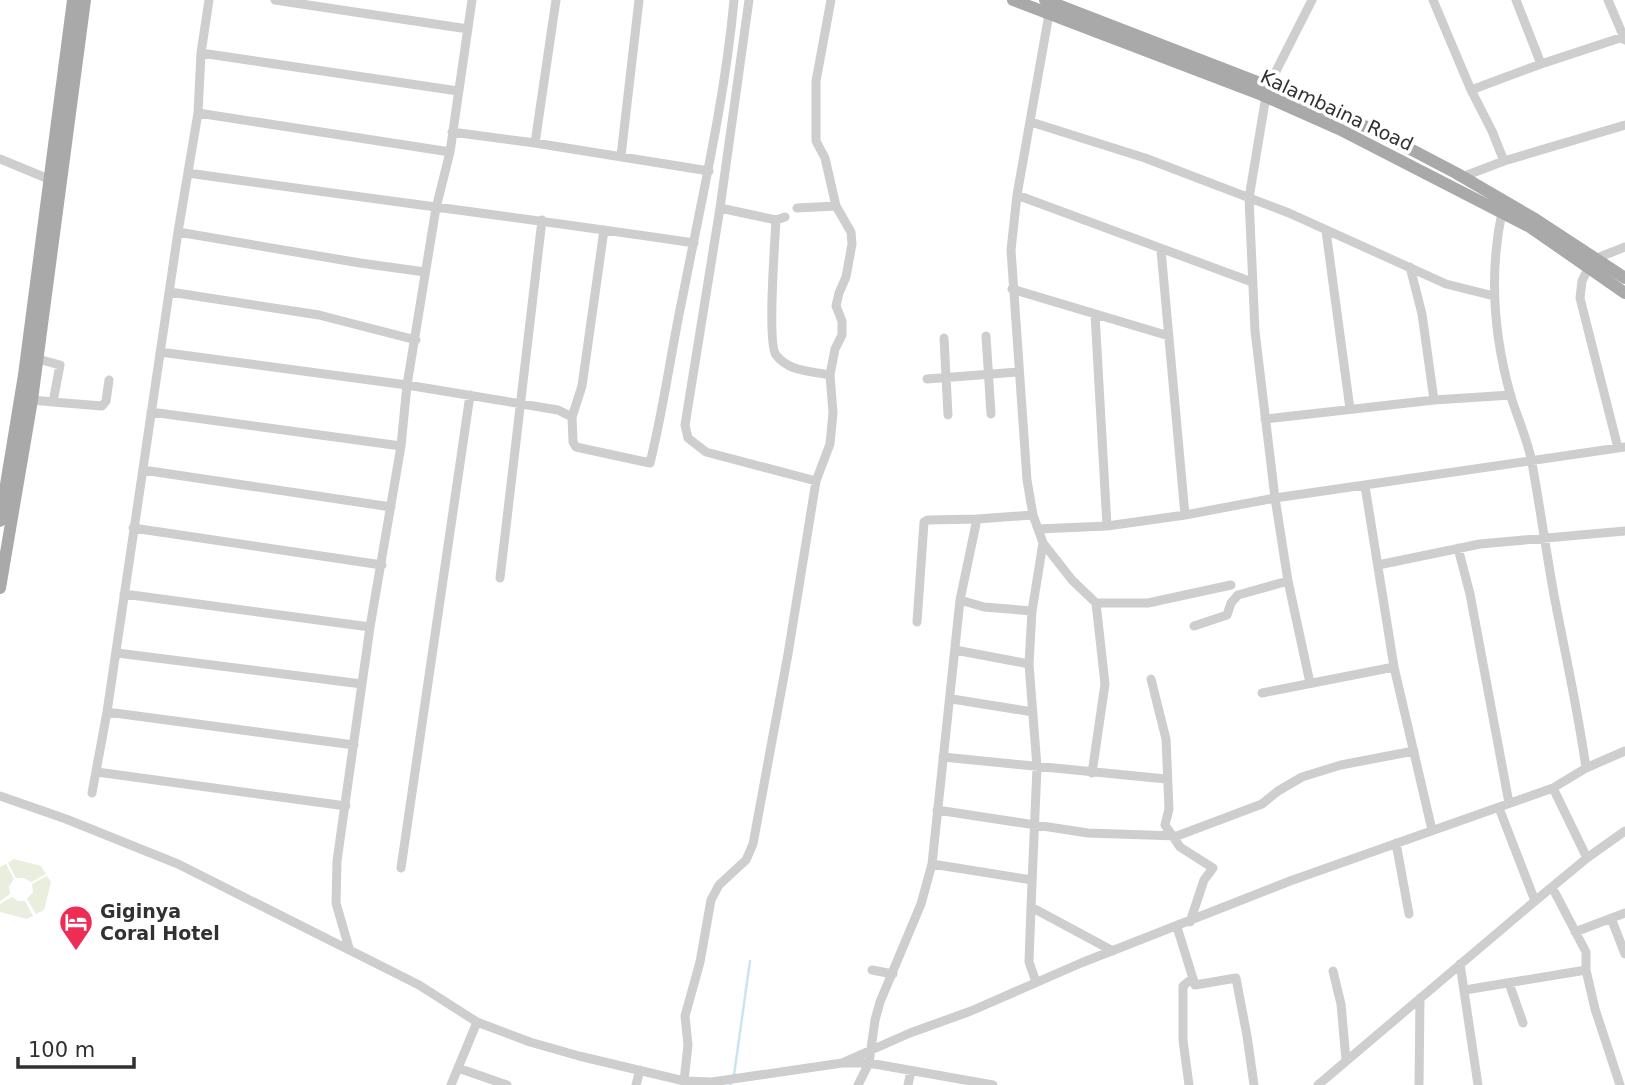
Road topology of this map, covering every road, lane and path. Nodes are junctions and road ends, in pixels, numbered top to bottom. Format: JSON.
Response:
{"nodes":[{"id":1,"x":73,"y":0,"type":"edge"},
{"id":2,"x":85,"y":0,"type":"edge"},
{"id":3,"x":209,"y":0,"type":"edge"},
{"id":4,"x":275,"y":0,"type":"edge"},
{"id":5,"x":472,"y":0,"type":"edge"},
{"id":6,"x":556,"y":0,"type":"edge"},
{"id":7,"x":639,"y":0,"type":"edge"},
{"id":8,"x":734,"y":0,"type":"edge"},
{"id":9,"x":750,"y":0,"type":"edge"},
{"id":10,"x":831,"y":0,"type":"edge"},
{"id":11,"x":1013,"y":0,"type":"edge"},
{"id":12,"x":1045,"y":0,"type":"edge"},
{"id":13,"x":1312,"y":0,"type":"edge"},
{"id":14,"x":1433,"y":0,"type":"edge"},
{"id":15,"x":1516,"y":0,"type":"edge"},
{"id":16,"x":1608,"y":0,"type":"edge"},
{"id":17,"x":1049,"y":14,"type":"junction"},
{"id":18,"x":468,"y":29,"type":"junction"},
{"id":19,"x":1624,"y":39,"type":"edge"},
{"id":20,"x":201,"y":52,"type":"junction"},
{"id":21,"x":1541,"y":64,"type":"junction"},
{"id":22,"x":1471,"y":90,"type":"junction"},
{"id":23,"x":458,"y":91,"type":"junction"},
{"id":24,"x":1265,"y":93,"type":"junction"},
{"id":25,"x":198,"y":113,"type":"junction"},
{"id":26,"x":1031,"y":122,"type":"junction"},
{"id":27,"x":1625,"y":125,"type":"edge"},
{"id":28,"x":453,"y":132,"type":"junction"},
{"id":29,"x":535,"y":143,"type":"junction"},
{"id":30,"x":450,"y":152,"type":"junction"},
{"id":31,"x":621,"y":156,"type":"junction"},
{"id":32,"x":0,"y":159,"type":"edge"},
{"id":33,"x":1504,"y":161,"type":"junction"},
{"id":34,"x":709,"y":171,"type":"junction"},
{"id":35,"x":188,"y":173,"type":"junction"},
{"id":36,"x":1462,"y":177,"type":"junction"},
{"id":37,"x":51,"y":180,"type":"junction"},
{"id":38,"x":1017,"y":195,"type":"junction"},
{"id":39,"x":1249,"y":198,"type":"junction"},
{"id":40,"x":835,"y":206,"type":"junction"},
{"id":41,"x":436,"y":208,"type":"junction"},
{"id":42,"x":720,"y":208,"type":"junction"},
{"id":43,"x":797,"y":208,"type":"dead end"},
{"id":44,"x":1502,"y":212,"type":"junction"},
{"id":45,"x":542,"y":220,"type":"junction"},
{"id":46,"x":604,"y":230,"type":"junction"},
{"id":47,"x":1326,"y":231,"type":"junction"},
{"id":48,"x":178,"y":232,"type":"junction"},
{"id":49,"x":694,"y":243,"type":"junction"},
{"id":50,"x":1625,"y":247,"type":"edge"},
{"id":51,"x":1161,"y":250,"type":"junction"},
{"id":52,"x":1593,"y":262,"type":"junction"},
{"id":53,"x":1409,"y":267,"type":"junction"},
{"id":54,"x":425,"y":272,"type":"junction"},
{"id":55,"x":1625,"y":278,"type":"edge"},
{"id":56,"x":1252,"y":282,"type":"junction"},
{"id":57,"x":1012,"y":289,"type":"junction"},
{"id":58,"x":170,"y":292,"type":"junction"},
{"id":59,"x":1625,"y":293,"type":"edge"},
{"id":60,"x":1494,"y":296,"type":"junction"},
{"id":61,"x":1095,"y":314,"type":"junction"},
{"id":62,"x":986,"y":336,"type":"dead end"},
{"id":63,"x":1169,"y":336,"type":"junction"},
{"id":64,"x":944,"y":338,"type":"dead end"},
{"id":65,"x":416,"y":340,"type":"junction"},
{"id":66,"x":160,"y":352,"type":"junction"},
{"id":67,"x":38,"y":359,"type":"junction"},
{"id":68,"x":1019,"y":372,"type":"junction"},
{"id":69,"x":830,"y":374,"type":"junction"},
{"id":70,"x":988,"y":374,"type":"junction"},
{"id":71,"x":947,"y":377,"type":"junction"},
{"id":72,"x":927,"y":379,"type":"dead end"},
{"id":73,"x":109,"y":380,"type":"dead end"},
{"id":74,"x":407,"y":385,"type":"junction"},
{"id":75,"x":1511,"y":395,"type":"junction"},
{"id":76,"x":471,"y":396,"type":"junction"},
{"id":77,"x":32,"y":400,"type":"junction"},
{"id":78,"x":1434,"y":400,"type":"junction"},
{"id":79,"x":53,"y":402,"type":"junction"},
{"id":80,"x":522,"y":404,"type":"junction"},
{"id":81,"x":1350,"y":409,"type":"junction"},
{"id":82,"x":151,"y":412,"type":"junction"},
{"id":83,"x":991,"y":414,"type":"dead end"},
{"id":84,"x":948,"y":415,"type":"dead end"},
{"id":85,"x":572,"y":416,"type":"junction"},
{"id":86,"x":1265,"y":419,"type":"junction"},
{"id":87,"x":401,"y":446,"type":"junction"},
{"id":88,"x":1622,"y":447,"type":"edge"},
{"id":89,"x":1532,"y":460,"type":"junction"},
{"id":90,"x":143,"y":470,"type":"junction"},
{"id":91,"x":816,"y":481,"type":"junction"},
{"id":92,"x":1365,"y":486,"type":"junction"},
{"id":93,"x":1275,"y":498,"type":"junction"},
{"id":94,"x":391,"y":507,"type":"junction"},
{"id":95,"x":1,"y":513,"type":"edge"},
{"id":96,"x":1033,"y":515,"type":"junction"},
{"id":97,"x":1185,"y":515,"type":"junction"},
{"id":98,"x":977,"y":519,"type":"junction"},
{"id":99,"x":1107,"y":526,"type":"junction"},
{"id":100,"x":133,"y":528,"type":"junction"},
{"id":101,"x":1038,"y":529,"type":"junction"},
{"id":102,"x":1625,"y":531,"type":"edge"},
{"id":103,"x":1544,"y":537,"type":"junction"},
{"id":104,"x":1043,"y":543,"type":"junction"},
{"id":105,"x":1458,"y":548,"type":"junction"},
{"id":106,"x":382,"y":565,"type":"junction"},
{"id":107,"x":1378,"y":565,"type":"junction"},
{"id":108,"x":500,"y":578,"type":"dead end"},
{"id":109,"x":1288,"y":581,"type":"junction"},
{"id":110,"x":1231,"y":585,"type":"dead end"},
{"id":111,"x":0,"y":588,"type":"edge"},
{"id":112,"x":124,"y":594,"type":"junction"},
{"id":113,"x":960,"y":600,"type":"junction"},
{"id":114,"x":1096,"y":603,"type":"junction"},
{"id":115,"x":1032,"y":611,"type":"junction"},
{"id":116,"x":917,"y":622,"type":"dead end"},
{"id":117,"x":1194,"y":626,"type":"dead end"},
{"id":118,"x":370,"y":627,"type":"junction"},
{"id":119,"x":955,"y":650,"type":"junction"},
{"id":120,"x":117,"y":653,"type":"junction"},
{"id":121,"x":1029,"y":664,"type":"junction"},
{"id":122,"x":1394,"y":667,"type":"junction"},
{"id":123,"x":1152,"y":679,"type":"dead end"},
{"id":124,"x":1310,"y":683,"type":"junction"},
{"id":125,"x":362,"y":684,"type":"junction"},
{"id":126,"x":1262,"y":693,"type":"dead end"},
{"id":127,"x":951,"y":699,"type":"junction"},
{"id":128,"x":107,"y":712,"type":"junction"},
{"id":129,"x":1033,"y":712,"type":"junction"},
{"id":130,"x":354,"y":745,"type":"junction"},
{"id":131,"x":1414,"y":751,"type":"junction"},
{"id":132,"x":1625,"y":751,"type":"edge"},
{"id":133,"x":943,"y":757,"type":"junction"},
{"id":134,"x":1037,"y":767,"type":"junction"},
{"id":135,"x":1586,"y":768,"type":"junction"},
{"id":136,"x":97,"y":772,"type":"junction"},
{"id":137,"x":1093,"y":773,"type":"junction"},
{"id":138,"x":1166,"y":779,"type":"junction"},
{"id":139,"x":1553,"y":788,"type":"junction"},
{"id":140,"x":92,"y":793,"type":"dead end"},
{"id":141,"x":0,"y":796,"type":"edge"},
{"id":142,"x":1509,"y":803,"type":"junction"},
{"id":143,"x":346,"y":806,"type":"junction"},
{"id":144,"x":1499,"y":808,"type":"junction"},
{"id":145,"x":937,"y":810,"type":"junction"},
{"id":146,"x":1034,"y":825,"type":"junction"},
{"id":147,"x":1432,"y":830,"type":"junction"},
{"id":148,"x":1625,"y":831,"type":"edge"},
{"id":149,"x":1173,"y":836,"type":"junction"},
{"id":150,"x":1396,"y":843,"type":"junction"},
{"id":151,"x":1587,"y":858,"type":"junction"},
{"id":152,"x":932,"y":864,"type":"junction"},
{"id":153,"x":401,"y":867,"type":"dead end"},
{"id":154,"x":1032,"y":880,"type":"junction"},
{"id":155,"x":1552,"y":887,"type":"junction"},
{"id":156,"x":1535,"y":901,"type":"junction"},
{"id":157,"x":1031,"y":907,"type":"junction"},
{"id":158,"x":1625,"y":913,"type":"edge"},
{"id":159,"x":1409,"y":914,"type":"dead end"},
{"id":160,"x":1611,"y":918,"type":"junction"},
{"id":161,"x":1190,"y":922,"type":"junction"},
{"id":162,"x":1177,"y":927,"type":"junction"},
{"id":163,"x":1575,"y":932,"type":"junction"},
{"id":164,"x":349,"y":948,"type":"junction"},
{"id":165,"x":1113,"y":951,"type":"junction"},
{"id":166,"x":1625,"y":954,"type":"edge"},
{"id":167,"x":1460,"y":964,"type":"junction"},
{"id":168,"x":872,"y":970,"type":"dead end"},
{"id":169,"x":1586,"y":970,"type":"junction"},
{"id":170,"x":1333,"y":971,"type":"dead end"},
{"id":171,"x":893,"y":974,"type":"junction"},
{"id":172,"x":1193,"y":978,"type":"junction"},
{"id":173,"x":1036,"y":982,"type":"junction"},
{"id":174,"x":1509,"y":983,"type":"junction"},
{"id":175,"x":1465,"y":990,"type":"junction"},
{"id":176,"x":1420,"y":998,"type":"junction"},
{"id":177,"x":477,"y":1022,"type":"junction"},
{"id":178,"x":1523,"y":1023,"type":"dead end"},
{"id":179,"x":872,"y":1048,"type":"junction"},
{"id":180,"x":1346,"y":1060,"type":"junction"},
{"id":181,"x":842,"y":1063,"type":"junction"},
{"id":182,"x":869,"y":1063,"type":"junction"},
{"id":183,"x":458,"y":1068,"type":"junction"},
{"id":184,"x":640,"y":1070,"type":"junction"},
{"id":185,"x":912,"y":1071,"type":"junction"},
{"id":186,"x":684,"y":1081,"type":"junction"},
{"id":187,"x":451,"y":1085,"type":"edge"},
{"id":188,"x":507,"y":1085,"type":"edge"},
{"id":189,"x":636,"y":1085,"type":"edge"},
{"id":190,"x":858,"y":1085,"type":"edge"},
{"id":191,"x":908,"y":1085,"type":"edge"},
{"id":192,"x":993,"y":1085,"type":"edge"},
{"id":193,"x":1189,"y":1085,"type":"edge"},
{"id":194,"x":1254,"y":1085,"type":"edge"},
{"id":195,"x":1318,"y":1085,"type":"edge"},
{"id":196,"x":1419,"y":1085,"type":"edge"},
{"id":197,"x":1478,"y":1085,"type":"edge"},
{"id":198,"x":1620,"y":1085,"type":"edge"}],
"edges":[{"from":1,"to":37,"type":"main road"},
{"from":2,"to":67,"type":"main road"},
{"from":3,"to":20,"type":"street"},
{"from":4,"to":18,"type":"street"},
{"from":5,"to":18,"type":"street"},
{"from":6,"to":29,"type":"street"},
{"from":7,"to":31,"type":"street"},
{"from":8,"to":34,"type":"street"},
{"from":9,"to":42,"type":"street"},
{"from":10,"to":40,"type":"street"},
{"from":11,"to":17,"type":"main road","name":"Kalambaina Road"},
{"from":12,"to":24,"type":"main road","name":"Kalambaina Road"},
{"from":13,"to":24,"type":"street"},
{"from":14,"to":22,"type":"street"},
{"from":15,"to":21,"type":"street"},
{"from":16,"to":19,"type":"street"},
{"from":17,"to":24,"type":"main road","name":"Kalambaina Road"},
{"from":17,"to":26,"type":"street"},
{"from":18,"to":23,"type":"street"},
{"from":19,"to":21,"type":"street"},
{"from":20,"to":23,"type":"street"},
{"from":20,"to":25,"type":"street"},
{"from":21,"to":22,"type":"street"},
{"from":22,"to":33,"type":"street"},
{"from":23,"to":28,"type":"street"},
{"from":24,"to":36,"type":"main road","name":"Kalambaina Road"},
{"from":24,"to":39,"type":"street"},
{"from":24,"to":44,"type":"main road","name":"Kalambaina Road"},
{"from":25,"to":30,"type":"street"},
{"from":25,"to":35,"type":"street"},
{"from":26,"to":38,"type":"street"},
{"from":26,"to":39,"type":"street"},
{"from":27,"to":33,"type":"street"},
{"from":28,"to":29,"type":"street"},
{"from":28,"to":30,"type":"street"},
{"from":29,"to":31,"type":"street"},
{"from":30,"to":41,"type":"street"},
{"from":31,"to":34,"type":"street"},
{"from":32,"to":37,"type":"street"},
{"from":33,"to":36,"type":"street"},
{"from":34,"to":49,"type":"street"},
{"from":35,"to":41,"type":"street"},
{"from":35,"to":48,"type":"street"},
{"from":36,"to":52,"type":"main road","name":"Kalambaina Road"},
{"from":37,"to":95,"type":"main road"},
{"from":38,"to":51,"type":"street"},
{"from":38,"to":57,"type":"street"},
{"from":39,"to":47,"type":"street"},
{"from":39,"to":56,"type":"street"},
{"from":40,"to":43,"type":"street"},
{"from":40,"to":69,"type":"street"},
{"from":41,"to":45,"type":"street"},
{"from":41,"to":54,"type":"street"},
{"from":42,"to":69,"type":"street"},
{"from":42,"to":91,"type":"street"},
{"from":44,"to":52,"type":"main road","name":"Kalambaina Road"},
{"from":44,"to":60,"type":"street"},
{"from":45,"to":46,"type":"street"},
{"from":45,"to":80,"type":"street"},
{"from":46,"to":49,"type":"street"},
{"from":46,"to":85,"type":"street"},
{"from":47,"to":53,"type":"street"},
{"from":47,"to":81,"type":"street"},
{"from":48,"to":54,"type":"street"},
{"from":48,"to":58,"type":"street"},
{"from":49,"to":85,"type":"street"},
{"from":50,"to":52,"type":"street"},
{"from":51,"to":56,"type":"street"},
{"from":51,"to":63,"type":"street"},
{"from":52,"to":55,"type":"main road","name":"Kalambaina Road"},
{"from":52,"to":59,"type":"main road","name":"Kalambaina Road"},
{"from":52,"to":88,"type":"street"},
{"from":53,"to":60,"type":"street"},
{"from":53,"to":78,"type":"street"},
{"from":54,"to":65,"type":"street"},
{"from":56,"to":86,"type":"street"},
{"from":57,"to":61,"type":"street"},
{"from":57,"to":68,"type":"street"},
{"from":58,"to":65,"type":"street"},
{"from":58,"to":66,"type":"street"},
{"from":60,"to":75,"type":"street"},
{"from":61,"to":63,"type":"street"},
{"from":61,"to":99,"type":"street"},
{"from":62,"to":70,"type":"street"},
{"from":63,"to":97,"type":"street"},
{"from":64,"to":71,"type":"street"},
{"from":65,"to":74,"type":"street"},
{"from":66,"to":74,"type":"street"},
{"from":66,"to":82,"type":"street"},
{"from":67,"to":77,"type":"main road"},
{"from":67,"to":79,"type":"street"},
{"from":68,"to":70,"type":"street"},
{"from":68,"to":96,"type":"street"},
{"from":69,"to":91,"type":"street"},
{"from":70,"to":71,"type":"street"},
{"from":70,"to":83,"type":"street"},
{"from":71,"to":72,"type":"street"},
{"from":71,"to":84,"type":"street"},
{"from":73,"to":79,"type":"street"},
{"from":74,"to":76,"type":"street"},
{"from":74,"to":87,"type":"street"},
{"from":75,"to":78,"type":"street"},
{"from":75,"to":89,"type":"street"},
{"from":76,"to":80,"type":"street"},
{"from":76,"to":153,"type":"street"},
{"from":77,"to":79,"type":"street"},
{"from":77,"to":111,"type":"main road"},
{"from":78,"to":81,"type":"street"},
{"from":80,"to":85,"type":"street"},
{"from":80,"to":108,"type":"street"},
{"from":81,"to":86,"type":"street"},
{"from":82,"to":87,"type":"street"},
{"from":82,"to":90,"type":"street"},
{"from":86,"to":93,"type":"street"},
{"from":87,"to":94,"type":"street"},
{"from":88,"to":89,"type":"street"},
{"from":89,"to":92,"type":"street"},
{"from":89,"to":103,"type":"street"},
{"from":90,"to":94,"type":"street"},
{"from":90,"to":100,"type":"street"},
{"from":91,"to":186,"type":"street"},
{"from":92,"to":93,"type":"street"},
{"from":92,"to":107,"type":"street"},
{"from":93,"to":97,"type":"street"},
{"from":93,"to":109,"type":"street"},
{"from":94,"to":106,"type":"street"},
{"from":96,"to":98,"type":"street"},
{"from":96,"to":101,"type":"street"},
{"from":97,"to":99,"type":"street"},
{"from":98,"to":113,"type":"street"},
{"from":98,"to":116,"type":"street"},
{"from":99,"to":101,"type":"street"},
{"from":100,"to":106,"type":"street"},
{"from":100,"to":112,"type":"street"},
{"from":101,"to":104,"type":"street"},
{"from":102,"to":103,"type":"street"},
{"from":103,"to":105,"type":"street"},
{"from":103,"to":135,"type":"street"},
{"from":104,"to":114,"type":"street"},
{"from":104,"to":115,"type":"street"},
{"from":105,"to":107,"type":"street"},
{"from":105,"to":142,"type":"street"},
{"from":106,"to":118,"type":"street"},
{"from":107,"to":122,"type":"street"},
{"from":109,"to":117,"type":"street"},
{"from":109,"to":124,"type":"street"},
{"from":110,"to":114,"type":"street"},
{"from":112,"to":118,"type":"street"},
{"from":112,"to":120,"type":"street"},
{"from":113,"to":115,"type":"street"},
{"from":113,"to":119,"type":"street"},
{"from":114,"to":137,"type":"street"},
{"from":115,"to":121,"type":"street"},
{"from":118,"to":125,"type":"street"},
{"from":119,"to":121,"type":"street"},
{"from":119,"to":127,"type":"street"},
{"from":120,"to":125,"type":"street"},
{"from":120,"to":128,"type":"street"},
{"from":121,"to":129,"type":"street"},
{"from":122,"to":124,"type":"street"},
{"from":122,"to":131,"type":"street"},
{"from":123,"to":138,"type":"street"},
{"from":124,"to":126,"type":"street"},
{"from":125,"to":130,"type":"street"},
{"from":127,"to":129,"type":"street"},
{"from":127,"to":133,"type":"street"},
{"from":128,"to":130,"type":"street"},
{"from":128,"to":136,"type":"street"},
{"from":129,"to":134,"type":"street"},
{"from":130,"to":143,"type":"street"},
{"from":131,"to":147,"type":"street"},
{"from":131,"to":149,"type":"street"},
{"from":132,"to":135,"type":"street"},
{"from":133,"to":134,"type":"street"},
{"from":133,"to":145,"type":"street"},
{"from":134,"to":137,"type":"street"},
{"from":134,"to":146,"type":"street"},
{"from":135,"to":139,"type":"street"},
{"from":136,"to":140,"type":"street"},
{"from":136,"to":143,"type":"street"},
{"from":137,"to":138,"type":"street"},
{"from":138,"to":149,"type":"street"},
{"from":139,"to":142,"type":"street"},
{"from":139,"to":151,"type":"street"},
{"from":141,"to":164,"type":"street"},
{"from":142,"to":144,"type":"street"},
{"from":143,"to":164,"type":"street"},
{"from":144,"to":147,"type":"street"},
{"from":144,"to":156,"type":"street"},
{"from":145,"to":146,"type":"street"},
{"from":145,"to":152,"type":"street"},
{"from":146,"to":149,"type":"street"},
{"from":146,"to":154,"type":"street"},
{"from":147,"to":150,"type":"street"},
{"from":148,"to":151,"type":"street"},
{"from":149,"to":161,"type":"street"},
{"from":150,"to":159,"type":"street"},
{"from":150,"to":161,"type":"street"},
{"from":151,"to":155,"type":"street"},
{"from":152,"to":154,"type":"street"},
{"from":152,"to":171,"type":"street"},
{"from":154,"to":157,"type":"street"},
{"from":155,"to":156,"type":"street"},
{"from":155,"to":163,"type":"street"},
{"from":156,"to":167,"type":"street"},
{"from":157,"to":165,"type":"street"},
{"from":157,"to":173,"type":"street"},
{"from":158,"to":160,"type":"street"},
{"from":160,"to":163,"type":"street"},
{"from":160,"to":166,"type":"street"},
{"from":161,"to":162,"type":"street"},
{"from":162,"to":165,"type":"street"},
{"from":162,"to":172,"type":"street"},
{"from":163,"to":169,"type":"street"},
{"from":164,"to":177,"type":"street"},
{"from":165,"to":173,"type":"street"},
{"from":167,"to":175,"type":"street"},
{"from":167,"to":176,"type":"street"},
{"from":168,"to":171,"type":"street"},
{"from":169,"to":174,"type":"street"},
{"from":169,"to":198,"type":"street"},
{"from":170,"to":180,"type":"street"},
{"from":171,"to":179,"type":"street"},
{"from":172,"to":193,"type":"street"},
{"from":172,"to":194,"type":"street"},
{"from":173,"to":179,"type":"street"},
{"from":174,"to":175,"type":"street"},
{"from":174,"to":178,"type":"street"},
{"from":175,"to":197,"type":"street"},
{"from":176,"to":180,"type":"street"},
{"from":176,"to":196,"type":"street"},
{"from":177,"to":183,"type":"street"},
{"from":177,"to":184,"type":"street"},
{"from":179,"to":181,"type":"street"},
{"from":179,"to":182,"type":"street"},
{"from":180,"to":195,"type":"street"},
{"from":181,"to":182,"type":"street"},
{"from":181,"to":186,"type":"street"},
{"from":182,"to":185,"type":"street"},
{"from":182,"to":190,"type":"street"},
{"from":183,"to":187,"type":"street"},
{"from":183,"to":188,"type":"street"},
{"from":184,"to":186,"type":"street"},
{"from":184,"to":189,"type":"street"},
{"from":185,"to":191,"type":"street"},
{"from":185,"to":192,"type":"street"}]}
